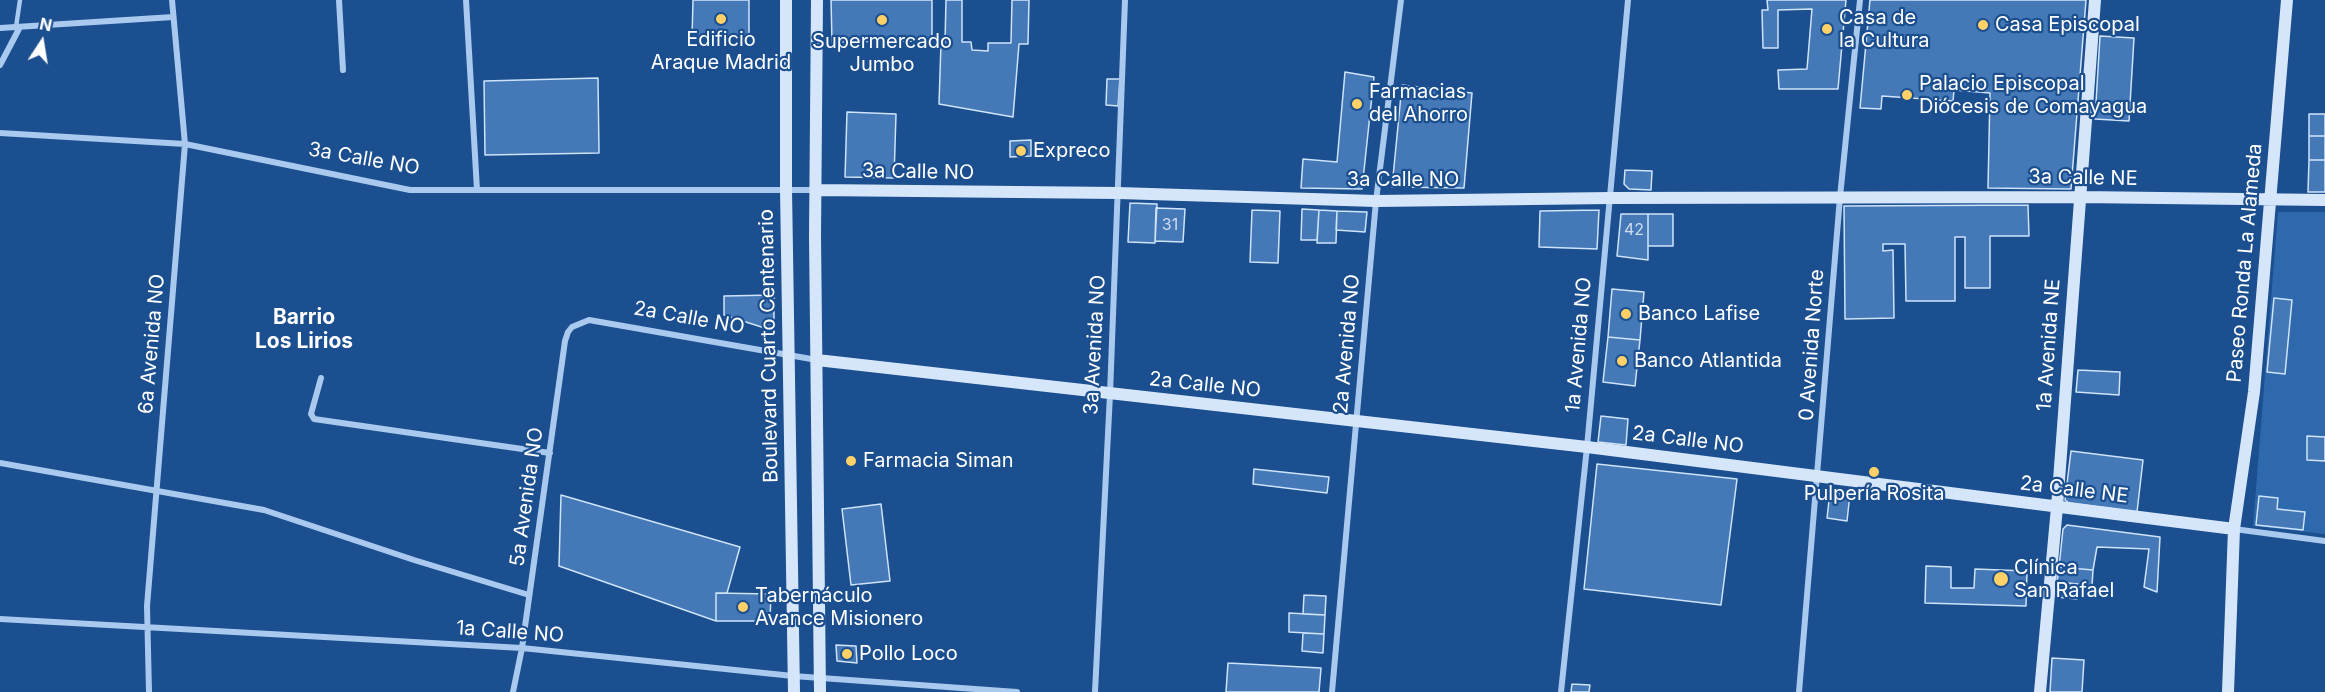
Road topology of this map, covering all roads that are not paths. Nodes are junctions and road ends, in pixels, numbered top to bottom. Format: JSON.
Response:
{"nodes":[{"id":1,"x":20,"y":0,"type":"edge"},
{"id":2,"x":172,"y":0,"type":"edge"},
{"id":3,"x":339,"y":0,"type":"edge"},
{"id":4,"x":466,"y":0,"type":"edge"},
{"id":5,"x":786,"y":0,"type":"edge"},
{"id":6,"x":817,"y":0,"type":"edge"},
{"id":7,"x":1125,"y":0,"type":"edge"},
{"id":8,"x":1401,"y":0,"type":"edge"},
{"id":9,"x":1628,"y":0,"type":"edge"},
{"id":10,"x":1860,"y":0,"type":"edge"},
{"id":11,"x":2095,"y":0,"type":"edge"},
{"id":12,"x":2287,"y":0,"type":"edge"},
{"id":13,"x":173,"y":17,"type":"junction"},
{"id":14,"x":18,"y":27,"type":"junction"},
{"id":15,"x":0,"y":28,"type":"edge"},
{"id":16,"x":0,"y":65,"type":"edge"},
{"id":17,"x":343,"y":70,"type":"dead end"},
{"id":18,"x":0,"y":133,"type":"edge"},
{"id":19,"x":185,"y":144,"type":"junction"},
{"id":20,"x":786,"y":189,"type":"junction"},
{"id":21,"x":477,"y":190,"type":"junction"},
{"id":22,"x":816,"y":190,"type":"junction"},
{"id":23,"x":1118,"y":193,"type":"junction"},
{"id":24,"x":1840,"y":197,"type":"junction"},
{"id":25,"x":2080,"y":197,"type":"junction"},
{"id":26,"x":1610,"y":198,"type":"junction"},
{"id":27,"x":2325,"y":200,"type":"edge"},
{"id":28,"x":1376,"y":201,"type":"junction"},
{"id":29,"x":2270,"y":201,"type":"junction"},
{"id":30,"x":589,"y":320,"type":"joint"},
{"id":31,"x":790,"y":356,"type":"junction"},
{"id":32,"x":817,"y":360,"type":"junction"},
{"id":33,"x":321,"y":378,"type":"dead end"},
{"id":34,"x":1110,"y":394,"type":"junction"},
{"id":35,"x":1357,"y":422,"type":"junction"},
{"id":36,"x":1587,"y":447,"type":"junction"},
{"id":37,"x":550,"y":453,"type":"junction"},
{"id":38,"x":0,"y":464,"type":"edge"},
{"id":39,"x":1818,"y":476,"type":"junction"},
{"id":40,"x":157,"y":491,"type":"junction"},
{"id":41,"x":2057,"y":507,"type":"junction"},
{"id":42,"x":2234,"y":529,"type":"junction"},
{"id":43,"x":2325,"y":541,"type":"edge"},
{"id":44,"x":529,"y":595,"type":"junction"},
{"id":45,"x":0,"y":619,"type":"edge"},
{"id":46,"x":148,"y":627,"type":"junction"},
{"id":47,"x":522,"y":648,"type":"junction"},
{"id":48,"x":793,"y":676,"type":"junction"},
{"id":49,"x":820,"y":677,"type":"junction"},
{"id":50,"x":149,"y":692,"type":"edge"},
{"id":51,"x":513,"y":692,"type":"edge"},
{"id":52,"x":794,"y":692,"type":"edge"},
{"id":53,"x":820,"y":692,"type":"edge"},
{"id":54,"x":1017,"y":692,"type":"edge"},
{"id":55,"x":1095,"y":692,"type":"edge"},
{"id":56,"x":1332,"y":692,"type":"edge"},
{"id":57,"x":1561,"y":692,"type":"edge"},
{"id":58,"x":1799,"y":692,"type":"edge"},
{"id":59,"x":2040,"y":692,"type":"edge"},
{"id":60,"x":2229,"y":692,"type":"edge"}],
"edges":[{"from":1,"to":14,"type":"lane"},
{"from":2,"to":13,"type":"street","name":"6a Avenida NO"},
{"from":3,"to":17,"type":"street"},
{"from":4,"to":21,"type":"street"},
{"from":5,"to":20,"type":"street","name":"Boulevard Cuarto Centenario"},
{"from":6,"to":22,"type":"street"},
{"from":7,"to":23,"type":"street","name":"3a Avenida NO"},
{"from":8,"to":28,"type":"street","name":"2a Avenida NO"},
{"from":9,"to":26,"type":"street","name":"1a Avenida NO"},
{"from":10,"to":24,"type":"street","name":"0 Avenida Norte"},
{"from":11,"to":25,"type":"street","name":"1a Avenida NE"},
{"from":12,"to":29,"type":"street","name":"Paseo Ronda La Alameda"},
{"from":13,"to":14,"type":"street"},
{"from":13,"to":19,"type":"street","name":"6a Avenida NO"},
{"from":14,"to":15,"type":"street"},
{"from":14,"to":16,"type":"street"},
{"from":18,"to":19,"type":"street","name":"3a Calle NO"},
{"from":19,"to":21,"type":"street","name":"3a Calle NO"},
{"from":19,"to":40,"type":"street","name":"6a Avenida NO"},
{"from":20,"to":21,"type":"street","name":"3a Calle NO"},
{"from":20,"to":22,"type":"street","name":"3a Calle NO"},
{"from":20,"to":31,"type":"street","name":"Boulevard Cuarto Centenario"},
{"from":22,"to":23,"type":"street","name":"3a Calle NO"},
{"from":22,"to":32,"type":"street"},
{"from":23,"to":28,"type":"street","name":"3a Calle NO"},
{"from":23,"to":34,"type":"street","name":"3a Avenida NO"},
{"from":24,"to":25,"type":"street","name":"3a Calle NE"},
{"from":24,"to":26,"type":"street","name":"3a Calle NO"},
{"from":24,"to":39,"type":"street","name":"0 Avenida Norte"},
{"from":25,"to":29,"type":"street","name":"3a Calle NE"},
{"from":25,"to":41,"type":"street","name":"1a Avenida NE"},
{"from":26,"to":28,"type":"street","name":"3a Calle NO"},
{"from":26,"to":36,"type":"street","name":"1a Avenida NO"},
{"from":27,"to":29,"type":"street","name":"3a Calle NE"},
{"from":28,"to":35,"type":"street","name":"2a Avenida NO"},
{"from":29,"to":42,"type":"street","name":"Paseo Ronda La Alameda"},
{"from":30,"to":31,"type":"street","name":"2a Calle NO"},
{"from":30,"to":37,"type":"street","name":"5a Avenida NO"},
{"from":31,"to":32,"type":"street","name":"2a Calle NO"},
{"from":31,"to":48,"type":"street","name":"Boulevard Cuarto Centenario"},
{"from":32,"to":34,"type":"street","name":"2a Calle NO"},
{"from":32,"to":49,"type":"street"},
{"from":33,"to":37,"type":"street"},
{"from":34,"to":35,"type":"street","name":"2a Calle NO"},
{"from":34,"to":55,"type":"street","name":"3a Avenida NO"},
{"from":35,"to":36,"type":"street","name":"2a Calle NO"},
{"from":35,"to":56,"type":"street","name":"2a Avenida NO"},
{"from":36,"to":39,"type":"street","name":"2a Calle NO"},
{"from":36,"to":57,"type":"street","name":"1a Avenida NO"},
{"from":37,"to":44,"type":"street","name":"5a Avenida NO"},
{"from":38,"to":40,"type":"street"},
{"from":39,"to":41,"type":"street","name":"2a Calle NE"},
{"from":39,"to":58,"type":"street","name":"0 Avenida Norte"},
{"from":40,"to":44,"type":"street"},
{"from":40,"to":46,"type":"street","name":"6a Avenida NO"},
{"from":41,"to":42,"type":"street","name":"2a Calle NE"},
{"from":41,"to":59,"type":"street","name":"1a Avenida NE"},
{"from":42,"to":43,"type":"street","name":"2a Calle NE"},
{"from":42,"to":60,"type":"street","name":"Paseo Ronda La Alameda"},
{"from":44,"to":47,"type":"street","name":"5a Avenida NO"},
{"from":45,"to":46,"type":"street","name":"1a Calle NO"},
{"from":46,"to":47,"type":"street","name":"1a Calle NO"},
{"from":46,"to":50,"type":"street","name":"6a Avenida NO"},
{"from":47,"to":48,"type":"street","name":"1a Calle NO"},
{"from":47,"to":51,"type":"street","name":"5a Avenida NO"},
{"from":48,"to":49,"type":"street","name":"1a Calle NO"},
{"from":48,"to":52,"type":"street","name":"Boulevard Cuarto Centenario"},
{"from":49,"to":53,"type":"street"},
{"from":49,"to":54,"type":"street","name":"1a Calle NO"}]}
